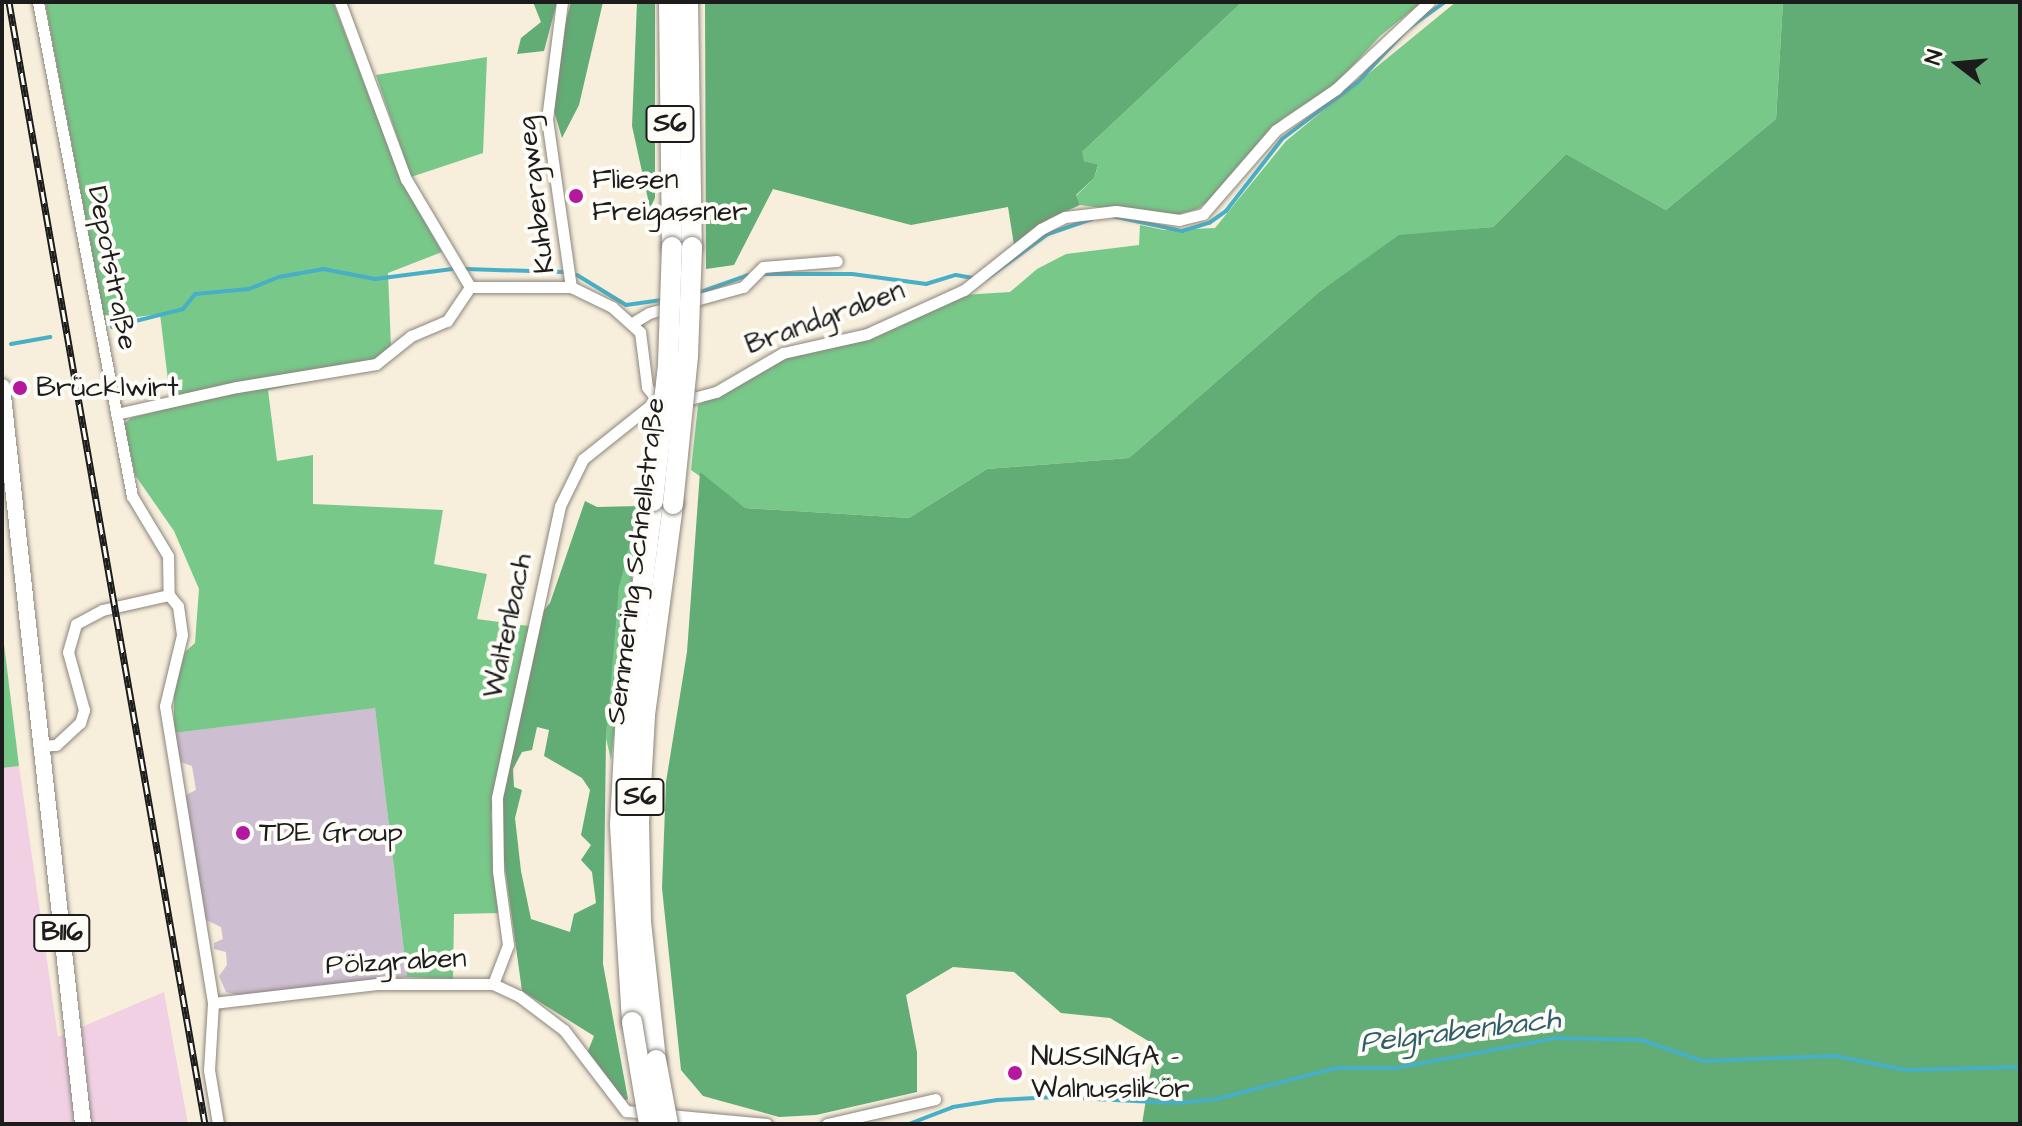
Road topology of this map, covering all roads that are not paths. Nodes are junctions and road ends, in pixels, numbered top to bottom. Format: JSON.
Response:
{"nodes":[{"id":1,"x":38,"y":2,"type":"edge"},
{"id":2,"x":340,"y":2,"type":"edge"},
{"id":3,"x":562,"y":2,"type":"edge"},
{"id":4,"x":669,"y":2,"type":"edge"},
{"id":5,"x":688,"y":2,"type":"edge"},
{"id":6,"x":1429,"y":2,"type":"edge"},
{"id":7,"x":682,"y":247,"type":"junction"},
{"id":8,"x":837,"y":261,"type":"dead end"},
{"id":9,"x":470,"y":287,"type":"junction"},
{"id":10,"x":571,"y":287,"type":"junction"},
{"id":11,"x":634,"y":322,"type":"junction"},
{"id":12,"x":2,"y":387,"type":"edge"},
{"id":13,"x":657,"y":400,"type":"junction"},
{"id":14,"x":116,"y":414,"type":"junction"},
{"id":15,"x":663,"y":502,"type":"junction"},
{"id":16,"x":169,"y":595,"type":"junction"},
{"id":17,"x":40,"y":746,"type":"junction"},
{"id":18,"x":493,"y":984,"type":"junction"},
{"id":19,"x":213,"y":1003,"type":"junction"},
{"id":20,"x":935,"y":1099,"type":"dead end"},
{"id":21,"x":83,"y":1124,"type":"edge"},
{"id":22,"x":218,"y":1124,"type":"edge"},
{"id":23,"x":649,"y":1124,"type":"edge"},
{"id":24,"x":668,"y":1124,"type":"edge"},
{"id":25,"x":766,"y":1124,"type":"edge"},
{"id":26,"x":827,"y":1124,"type":"edge"}],
"edges":[{"from":1,"to":14,"type":"street","name":"Depotstraße"},
{"from":2,"to":9,"type":"street"},
{"from":3,"to":10,"type":"street","name":"Kuhbergweg"},
{"from":4,"to":7,"type":"highway","name":"Semmering Schnellstraße","number":"S6"},
{"from":5,"to":7,"type":"highway","name":"Semmering Schnellstraße","number":"S6"},
{"from":6,"to":13,"type":"street","name":"Brandgraben"},
{"from":7,"to":15,"type":"highway","name":"Semmering Schnellstraße","number":"S6","bridge":true},
{"from":8,"to":11,"type":"street"},
{"from":9,"to":10,"type":"street"},
{"from":9,"to":14,"type":"street"},
{"from":10,"to":11,"type":"street"},
{"from":11,"to":13,"type":"street"},
{"from":12,"to":17,"type":"main road","number":"B116"},
{"from":13,"to":18,"type":"street","name":"Waltenbach"},
{"from":14,"to":16,"type":"street","name":"Depotstraße"},
{"from":15,"to":23,"type":"highway","name":"Semmering Schnellstraße","number":"S6","bridge":true},
{"from":15,"to":24,"type":"highway","name":"Semmering Schnellstraße","number":"S6","bridge":true},
{"from":16,"to":17,"type":"street"},
{"from":16,"to":19,"type":"street","name":"Depotstraße"},
{"from":17,"to":21,"type":"main road","number":"B116"},
{"from":18,"to":19,"type":"street","name":"Pölzgraben"},
{"from":18,"to":25,"type":"street","name":"Pölzgraben"},
{"from":19,"to":22,"type":"street","name":"Depotstraße"},
{"from":20,"to":26,"type":"street"}]}
